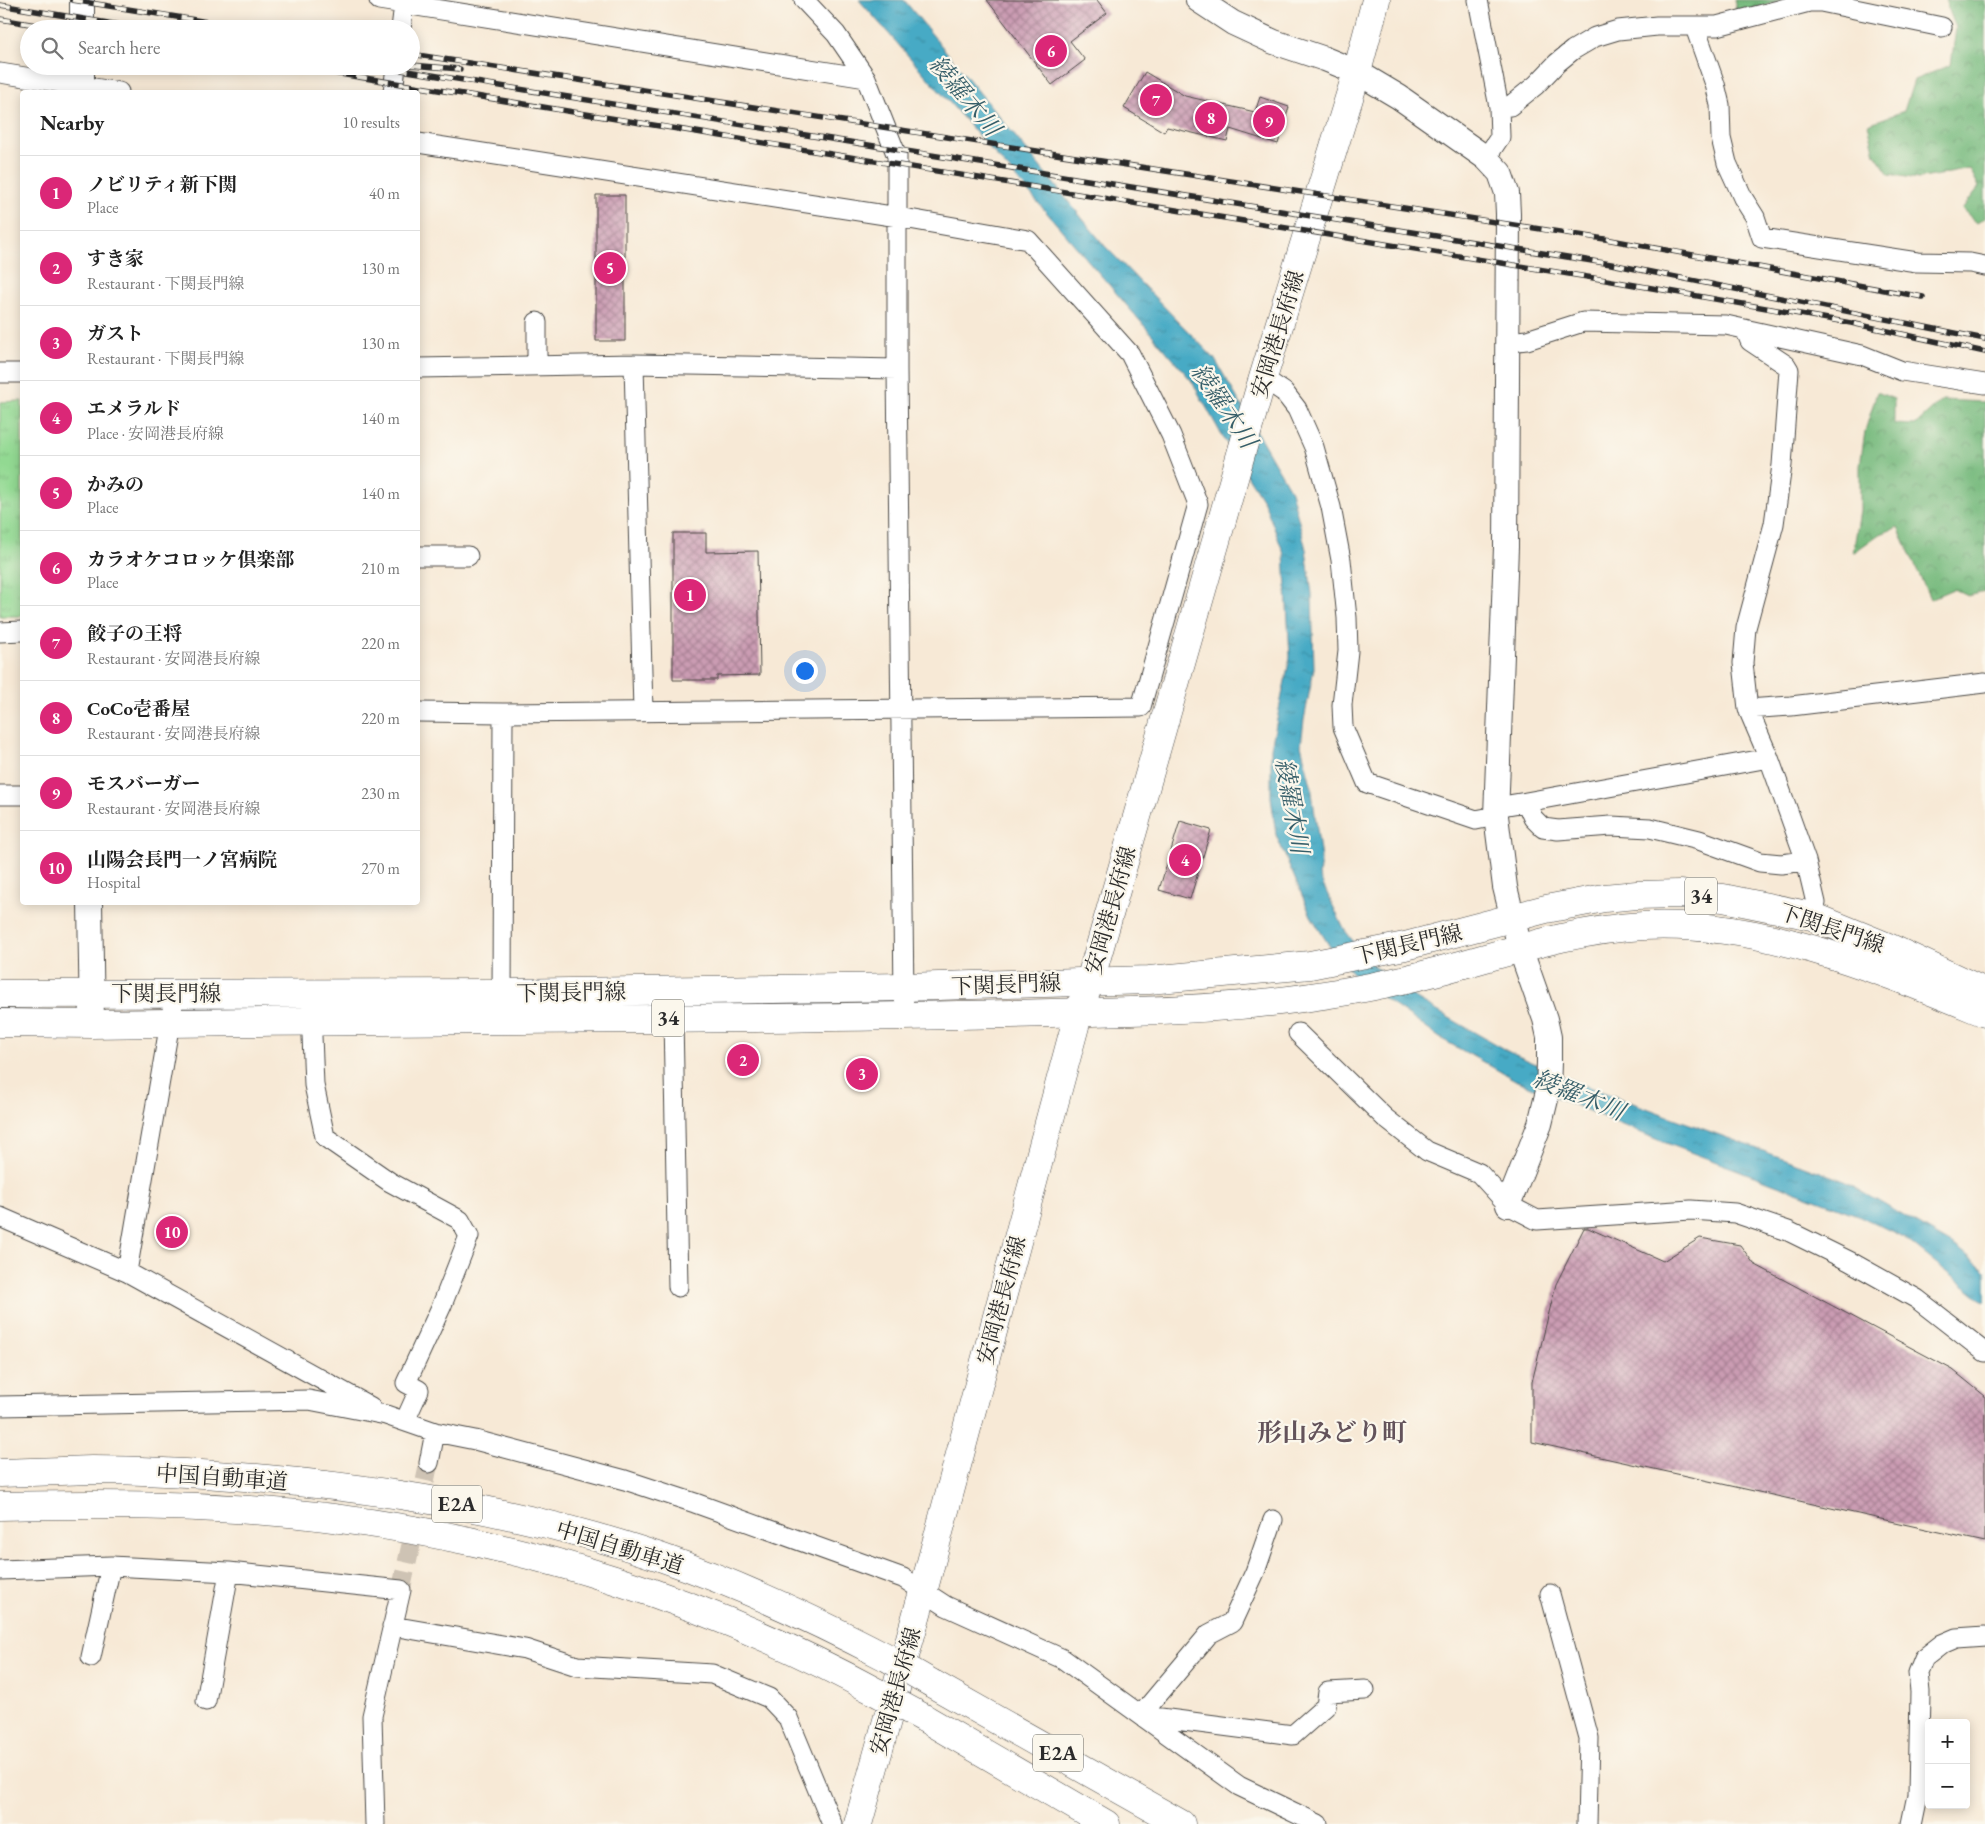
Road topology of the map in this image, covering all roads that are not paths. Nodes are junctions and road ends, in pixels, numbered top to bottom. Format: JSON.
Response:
{"nodes":[{"id":1,"x":82,"y":0,"type":"edge"},
{"id":2,"x":804,"y":0,"type":"edge"},
{"id":3,"x":1198,"y":0,"type":"edge"},
{"id":4,"x":1376,"y":0,"type":"edge"},
{"id":5,"x":1478,"y":0,"type":"edge"},
{"id":6,"x":389,"y":1,"type":"edge"},
{"id":7,"x":1802,"y":1,"type":"edge"},
{"id":8,"x":82,"y":20,"type":"edge"},
{"id":9,"x":397,"y":20,"type":"edge"},
{"id":10,"x":1696,"y":27,"type":"junction"},
{"id":11,"x":1942,"y":27,"type":"dead end"},
{"id":12,"x":1357,"y":72,"type":"junction"},
{"id":13,"x":0,"y":74,"type":"edge"},
{"id":14,"x":395,"y":75,"type":"edge"},
{"id":15,"x":866,"y":78,"type":"junction"},
{"id":16,"x":82,"y":82,"type":"edge"},
{"id":17,"x":112,"y":90,"type":"edge"},
{"id":18,"x":393,"y":90,"type":"edge"},
{"id":19,"x":1499,"y":107,"type":"junction"},
{"id":20,"x":420,"y":143,"type":"edge"},
{"id":21,"x":1486,"y":158,"type":"junction"},
{"id":22,"x":898,"y":217,"type":"junction"},
{"id":23,"x":1985,"y":266,"type":"edge"},
{"id":24,"x":537,"y":322,"type":"dead end"},
{"id":25,"x":1745,"y":329,"type":"junction"},
{"id":26,"x":1508,"y":342,"type":"junction"},
{"id":27,"x":634,"y":364,"type":"junction"},
{"id":28,"x":537,"y":366,"type":"junction"},
{"id":29,"x":420,"y":368,"type":"edge"},
{"id":30,"x":897,"y":369,"type":"junction"},
{"id":31,"x":20,"y":372,"type":"edge"},
{"id":32,"x":0,"y":373,"type":"edge"},
{"id":33,"x":1261,"y":384,"type":"junction"},
{"id":34,"x":1985,"y":384,"type":"edge"},
{"id":35,"x":420,"y":556,"type":"edge"},
{"id":36,"x":468,"y":556,"type":"dead end"},
{"id":37,"x":20,"y":631,"type":"edge"},
{"id":38,"x":0,"y":632,"type":"edge"},
{"id":39,"x":1985,"y":683,"type":"edge"},
{"id":40,"x":1748,"y":708,"type":"junction"},
{"id":41,"x":902,"y":710,"type":"junction"},
{"id":42,"x":420,"y":712,"type":"edge"},
{"id":43,"x":643,"y":712,"type":"junction"},
{"id":44,"x":503,"y":713,"type":"junction"},
{"id":45,"x":1769,"y":758,"type":"junction"},
{"id":46,"x":0,"y":795,"type":"edge"},
{"id":47,"x":20,"y":795,"type":"edge"},
{"id":48,"x":1526,"y":802,"type":"junction"},
{"id":49,"x":1496,"y":812,"type":"junction"},
{"id":50,"x":1806,"y":860,"type":"junction"},
{"id":51,"x":90,"y":905,"type":"edge"},
{"id":52,"x":1812,"y":916,"type":"junction"},
{"id":53,"x":1512,"y":917,"type":"junction"},
{"id":54,"x":1520,"y":948,"type":"junction"},
{"id":55,"x":1090,"y":981,"type":"junction"},
{"id":56,"x":904,"y":987,"type":"junction"},
{"id":57,"x":1985,"y":992,"type":"edge"},
{"id":58,"x":92,"y":993,"type":"junction"},
{"id":59,"x":175,"y":993,"type":"junction"},
{"id":60,"x":312,"y":993,"type":"junction"},
{"id":61,"x":0,"y":994,"type":"edge"},
{"id":62,"x":502,"y":1006,"type":"junction"},
{"id":63,"x":1080,"y":1011,"type":"junction"},
{"id":64,"x":1985,"y":1012,"type":"edge"},
{"id":65,"x":904,"y":1016,"type":"junction"},
{"id":66,"x":673,"y":1018,"type":"junction"},
{"id":67,"x":311,"y":1021,"type":"junction"},
{"id":68,"x":0,"y":1022,"type":"edge"},
{"id":69,"x":171,"y":1023,"type":"junction"},
{"id":70,"x":92,"y":1024,"type":"junction"},
{"id":71,"x":1298,"y":1033,"type":"dead end"},
{"id":72,"x":1508,"y":1205,"type":"junction"},
{"id":73,"x":0,"y":1218,"type":"edge"},
{"id":74,"x":127,"y":1272,"type":"junction"},
{"id":75,"x":678,"y":1287,"type":"dead end"},
{"id":76,"x":1985,"y":1352,"type":"edge"},
{"id":77,"x":0,"y":1406,"type":"edge"},
{"id":78,"x":386,"y":1415,"type":"junction"},
{"id":79,"x":405,"y":1421,"type":"junction"},
{"id":80,"x":435,"y":1432,"type":"junction"},
{"id":81,"x":429,"y":1463,"type":"tunnel mouth"},
{"id":82,"x":0,"y":1473,"type":"edge"},
{"id":83,"x":0,"y":1506,"type":"edge"},
{"id":84,"x":1273,"y":1520,"type":"dead end"},
{"id":85,"x":111,"y":1566,"type":"junction"},
{"id":86,"x":0,"y":1570,"type":"edge"},
{"id":87,"x":229,"y":1572,"type":"junction"},
{"id":88,"x":923,"y":1592,"type":"junction"},
{"id":89,"x":1550,"y":1594,"type":"dead end"},
{"id":90,"x":392,"y":1626,"type":"junction"},
{"id":91,"x":1985,"y":1636,"type":"edge"},
{"id":92,"x":91,"y":1657,"type":"dead end"},
{"id":93,"x":1365,"y":1690,"type":"dead end"},
{"id":94,"x":206,"y":1701,"type":"dead end"},
{"id":95,"x":1141,"y":1715,"type":"junction"},
{"id":96,"x":375,"y":1824,"type":"edge"},
{"id":97,"x":832,"y":1824,"type":"edge"},
{"id":98,"x":858,"y":1824,"type":"edge"},
{"id":99,"x":1106,"y":1824,"type":"edge"},
{"id":100,"x":1181,"y":1824,"type":"edge"},
{"id":101,"x":1318,"y":1824,"type":"edge"},
{"id":102,"x":1587,"y":1824,"type":"edge"},
{"id":103,"x":1912,"y":1824,"type":"edge"}],
"edges":[{"from":1,"to":8,"type":"street"},
{"from":2,"to":15,"type":"street"},
{"from":3,"to":12,"type":"street"},
{"from":4,"to":12,"type":"main road","name":"安岡港長府線"},
{"from":5,"to":19,"type":"street"},
{"from":6,"to":9,"type":"street"},
{"from":6,"to":15,"type":"street"},
{"from":7,"to":10,"type":"street"},
{"from":7,"to":11,"type":"street"},
{"from":10,"to":19,"type":"street"},
{"from":10,"to":23,"type":"street"},
{"from":12,"to":21,"type":"street"},
{"from":12,"to":33,"type":"main road","name":"安岡港長府線"},
{"from":13,"to":16,"type":"street"},
{"from":14,"to":18,"type":"street"},
{"from":15,"to":22,"type":"street"},
{"from":16,"to":17,"type":"street"},
{"from":19,"to":21,"type":"street"},
{"from":20,"to":22,"type":"street"},
{"from":21,"to":26,"type":"street"},
{"from":22,"to":30,"type":"street"},
{"from":22,"to":41,"type":"street"},
{"from":24,"to":28,"type":"street"},
{"from":25,"to":26,"type":"street"},
{"from":25,"to":34,"type":"street"},
{"from":25,"to":40,"type":"street"},
{"from":26,"to":49,"type":"street"},
{"from":27,"to":28,"type":"street"},
{"from":27,"to":30,"type":"street"},
{"from":27,"to":43,"type":"street"},
{"from":28,"to":29,"type":"street"},
{"from":30,"to":41,"type":"street"},
{"from":31,"to":32,"type":"street"},
{"from":33,"to":49,"type":"street"},
{"from":33,"to":55,"type":"main road","name":"安岡港長府線"},
{"from":35,"to":36,"type":"street"},
{"from":37,"to":38,"type":"street"},
{"from":39,"to":40,"type":"street"},
{"from":40,"to":45,"type":"street"},
{"from":41,"to":43,"type":"street"},
{"from":41,"to":56,"type":"street"},
{"from":42,"to":44,"type":"street"},
{"from":43,"to":44,"type":"street"},
{"from":44,"to":62,"type":"street"},
{"from":45,"to":48,"type":"street"},
{"from":45,"to":50,"type":"street"},
{"from":46,"to":47,"type":"street"},
{"from":48,"to":49,"type":"street"},
{"from":48,"to":50,"type":"street"},
{"from":49,"to":53,"type":"street"},
{"from":50,"to":52,"type":"street"},
{"from":51,"to":58,"type":"street"},
{"from":52,"to":53,"type":"main road","name":"下関長門線","number":"34"},
{"from":52,"to":57,"type":"main road","name":"下関長門線","number":"34"},
{"from":53,"to":54,"type":"street"},
{"from":53,"to":55,"type":"main road","name":"下関長門線","number":"34"},
{"from":54,"to":63,"type":"main road","name":"下関長門線","number":"34"},
{"from":54,"to":64,"type":"main road","name":"下関長門線","number":"34"},
{"from":54,"to":72,"type":"street"},
{"from":55,"to":56,"type":"main road","name":"下関長門線","number":"34"},
{"from":55,"to":63,"type":"main road","name":"安岡港長府線"},
{"from":56,"to":62,"type":"main road","name":"下関長門線","number":"34"},
{"from":56,"to":65,"type":"street"},
{"from":58,"to":59,"type":"main road","name":"下関長門線","number":"34"},
{"from":58,"to":61,"type":"main road","name":"下関長門線","number":"34"},
{"from":58,"to":70,"type":"street"},
{"from":59,"to":60,"type":"main road","name":"下関長門線","number":"34"},
{"from":59,"to":69,"type":"street"},
{"from":60,"to":62,"type":"main road","name":"下関長門線","number":"34"},
{"from":60,"to":67,"type":"street"},
{"from":62,"to":66,"type":"main road","name":"下関長門線","number":"34"},
{"from":62,"to":67,"type":"main road","name":"下関長門線","number":"34"},
{"from":63,"to":65,"type":"main road","name":"下関長門線","number":"34"},
{"from":63,"to":88,"type":"main road","name":"安岡港長府線"},
{"from":65,"to":66,"type":"main road","name":"下関長門線","number":"34"},
{"from":66,"to":75,"type":"street"},
{"from":67,"to":69,"type":"main road","name":"下関長門線","number":"34"},
{"from":67,"to":79,"type":"street"},
{"from":68,"to":70,"type":"main road","name":"下関長門線","number":"34"},
{"from":69,"to":70,"type":"main road","name":"下関長門線","number":"34"},
{"from":69,"to":74,"type":"street"},
{"from":71,"to":72,"type":"street"},
{"from":72,"to":76,"type":"street"},
{"from":73,"to":74,"type":"street"},
{"from":74,"to":78,"type":"street"},
{"from":77,"to":78,"type":"street"},
{"from":78,"to":79,"type":"street"},
{"from":79,"to":80,"type":"street"},
{"from":80,"to":81,"type":"street"},
{"from":80,"to":88,"type":"street"},
{"from":82,"to":100,"type":"main road","name":"中国自動車道","number":"E2A","bridge":true},
{"from":83,"to":99,"type":"main road","name":"中国自動車道","number":"E2A","bridge":true},
{"from":84,"to":95,"type":"street"},
{"from":85,"to":86,"type":"street"},
{"from":85,"to":87,"type":"street"},
{"from":85,"to":92,"type":"street"},
{"from":87,"to":90,"type":"street"},
{"from":87,"to":94,"type":"street"},
{"from":88,"to":95,"type":"street"},
{"from":88,"to":98,"type":"main road","name":"安岡港長府線"},
{"from":89,"to":102,"type":"street"},
{"from":90,"to":96,"type":"street"},
{"from":90,"to":97,"type":"street"},
{"from":91,"to":103,"type":"street"},
{"from":93,"to":95,"type":"street"},
{"from":95,"to":101,"type":"street"}]}
